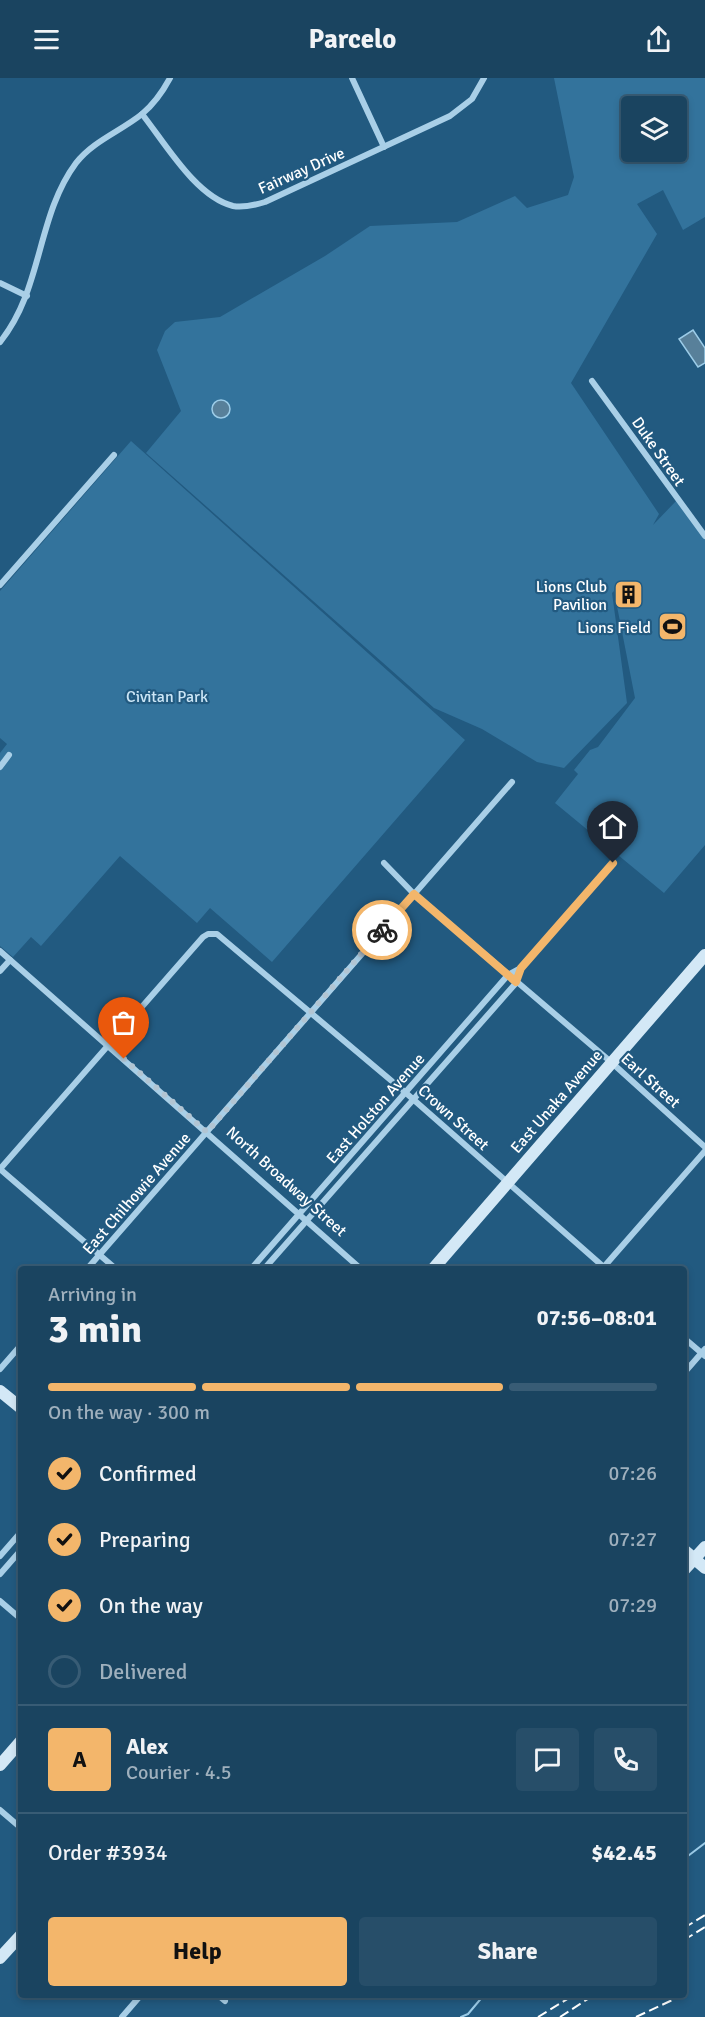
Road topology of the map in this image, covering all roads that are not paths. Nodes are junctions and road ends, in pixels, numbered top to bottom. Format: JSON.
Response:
{"nodes":[{"id":1,"x":170,"y":78,"type":"edge"},
{"id":2,"x":352,"y":78,"type":"edge"},
{"id":3,"x":484,"y":78,"type":"edge"},
{"id":4,"x":142,"y":114,"type":"junction"},
{"id":5,"x":384,"y":147,"type":"junction"},
{"id":6,"x":0,"y":283,"type":"edge"},
{"id":7,"x":27,"y":296,"type":"junction"},
{"id":8,"x":0,"y":342,"type":"edge"},
{"id":9,"x":592,"y":381,"type":"dead end"},
{"id":10,"x":114,"y":455,"type":"dead end"},
{"id":11,"x":705,"y":536,"type":"edge"},
{"id":12,"x":0,"y":585,"type":"edge"},
{"id":13,"x":9,"y":755,"type":"dead end"},
{"id":14,"x":0,"y":767,"type":"edge"},
{"id":15,"x":512,"y":782,"type":"dead end"},
{"id":16,"x":384,"y":863,"type":"dead end"},
{"id":17,"x":613,"y":863,"type":"dead end"},
{"id":18,"x":414,"y":894,"type":"junction"},
{"id":19,"x":0,"y":951,"type":"edge"},
{"id":20,"x":705,"y":955,"type":"edge"},
{"id":21,"x":10,"y":960,"type":"junction"},
{"id":22,"x":521,"y":968,"type":"junction"},
{"id":23,"x":0,"y":971,"type":"edge"},
{"id":24,"x":508,"y":975,"type":"junction"},
{"id":25,"x":516,"y":982,"type":"junction"},
{"id":26,"x":310,"y":1011,"type":"junction"},
{"id":27,"x":108,"y":1045,"type":"junction"},
{"id":28,"x":611,"y":1062,"type":"junction"},
{"id":29,"x":406,"y":1093,"type":"junction"},
{"id":30,"x":413,"y":1100,"type":"junction"},
{"id":31,"x":207,"y":1132,"type":"junction"},
{"id":32,"x":705,"y":1149,"type":"edge"},
{"id":33,"x":0,"y":1169,"type":"edge"},
{"id":34,"x":508,"y":1183,"type":"junction"},
{"id":35,"x":300,"y":1214,"type":"junction"},
{"id":36,"x":307,"y":1220,"type":"junction"},
{"id":37,"x":99,"y":1255,"type":"junction"},
{"id":38,"x":90,"y":1266,"type":"edge"},
{"id":39,"x":112,"y":1266,"type":"edge"},
{"id":40,"x":254,"y":1266,"type":"edge"},
{"id":41,"x":267,"y":1266,"type":"edge"},
{"id":42,"x":358,"y":1266,"type":"edge"},
{"id":43,"x":436,"y":1266,"type":"edge"},
{"id":44,"x":602,"y":1266,"type":"edge"},
{"id":45,"x":606,"y":1266,"type":"edge"},
{"id":46,"x":687,"y":1340,"type":"edge"},
{"id":47,"x":18,"y":1348,"type":"edge"},
{"id":48,"x":704,"y":1353,"type":"edge"},
{"id":49,"x":0,"y":1369,"type":"edge"},
{"id":50,"x":687,"y":1370,"type":"edge"},
{"id":51,"x":0,"y":1391,"type":"edge"},
{"id":52,"x":18,"y":1406,"type":"edge"},
{"id":53,"x":18,"y":1535,"type":"edge"},
{"id":54,"x":705,"y":1546,"type":"edge"},
{"id":55,"x":18,"y":1553,"type":"edge"},
{"id":56,"x":687,"y":1553,"type":"edge"},
{"id":57,"x":0,"y":1556,"type":"edge"},
{"id":58,"x":694,"y":1559,"type":"junction"},
{"id":59,"x":687,"y":1567,"type":"edge"},
{"id":60,"x":705,"y":1568,"type":"edge"},
{"id":61,"x":0,"y":1574,"type":"edge"},
{"id":62,"x":0,"y":1601,"type":"edge"},
{"id":63,"x":18,"y":1616,"type":"edge"},
{"id":64,"x":18,"y":1744,"type":"edge"},
{"id":65,"x":0,"y":1765,"type":"edge"},
{"id":66,"x":0,"y":1810,"type":"edge"},
{"id":67,"x":18,"y":1825,"type":"edge"},
{"id":68,"x":18,"y":1938,"type":"edge"},
{"id":69,"x":0,"y":1958,"type":"edge"},
{"id":70,"x":138,"y":1998,"type":"edge"},
{"id":71,"x":222,"y":1998,"type":"edge"},
{"id":72,"x":225,"y":2001,"type":"dead end"},
{"id":73,"x":122,"y":2017,"type":"edge"}],
"edges":[{"from":1,"to":4,"type":"street"},
{"from":2,"to":5,"type":"street"},
{"from":3,"to":5,"type":"street","name":"Fairway Drive"},
{"from":4,"to":5,"type":"street","name":"Fairway Drive"},
{"from":4,"to":7,"type":"street"},
{"from":6,"to":7,"type":"street"},
{"from":7,"to":8,"type":"street"},
{"from":9,"to":11,"type":"street","name":"Duke Street"},
{"from":10,"to":12,"type":"street"},
{"from":13,"to":14,"type":"street"},
{"from":15,"to":18,"type":"street","name":"East Chilhowie Avenue"},
{"from":16,"to":18,"type":"street","name":"Earl Street"},
{"from":17,"to":22,"type":"street","name":"East Holston Avenue"},
{"from":18,"to":24,"type":"street","name":"Earl Street"},
{"from":18,"to":26,"type":"street","name":"East Chilhowie Avenue"},
{"from":19,"to":21,"type":"street","name":"North Broadway Street"},
{"from":20,"to":28,"type":"main road","name":"East Unaka Avenue"},
{"from":21,"to":23,"type":"street"},
{"from":21,"to":27,"type":"street","name":"North Broadway Street"},
{"from":22,"to":24,"type":"street","name":"East Holston Avenue"},
{"from":22,"to":25,"type":"street","name":"East Holston Avenue"},
{"from":24,"to":25,"type":"street","name":"Earl Street"},
{"from":24,"to":29,"type":"street","name":"East Holston Avenue"},
{"from":25,"to":28,"type":"street","name":"Earl Street"},
{"from":25,"to":30,"type":"street","name":"East Holston Avenue"},
{"from":26,"to":27,"type":"street","name":"Crown Street"},
{"from":26,"to":29,"type":"street","name":"Crown Street"},
{"from":26,"to":31,"type":"street","name":"East Chilhowie Avenue"},
{"from":27,"to":31,"type":"street","name":"North Broadway Street"},
{"from":27,"to":33,"type":"street"},
{"from":28,"to":32,"type":"street","name":"Earl Street"},
{"from":28,"to":34,"type":"main road","name":"East Unaka Avenue"},
{"from":29,"to":30,"type":"street","name":"Crown Street"},
{"from":29,"to":35,"type":"street","name":"East Holston Avenue"},
{"from":30,"to":34,"type":"street","name":"Crown Street"},
{"from":30,"to":36,"type":"street","name":"East Holston Avenue"},
{"from":31,"to":35,"type":"street","name":"North Broadway Street"},
{"from":31,"to":37,"type":"street","name":"East Chilhowie Avenue"},
{"from":32,"to":45,"type":"street"},
{"from":33,"to":37,"type":"street"},
{"from":34,"to":43,"type":"main road","name":"East Unaka Avenue"},
{"from":34,"to":44,"type":"street","name":"Crown Street"},
{"from":35,"to":36,"type":"street","name":"North Broadway Street"},
{"from":35,"to":40,"type":"street","name":"East Holston Avenue"},
{"from":36,"to":41,"type":"street","name":"East Holston Avenue"},
{"from":36,"to":42,"type":"street","name":"North Broadway Street"},
{"from":37,"to":38,"type":"street","name":"East Chilhowie Avenue"},
{"from":37,"to":39,"type":"street"},
{"from":46,"to":48,"type":"street"},
{"from":47,"to":49,"type":"street"},
{"from":48,"to":50,"type":"street"},
{"from":51,"to":52,"type":"main road"},
{"from":53,"to":57,"type":"street"},
{"from":54,"to":58,"type":"main road"},
{"from":55,"to":61,"type":"street"},
{"from":56,"to":58,"type":"main road"},
{"from":58,"to":59,"type":"main road"},
{"from":58,"to":60,"type":"main road"},
{"from":62,"to":63,"type":"street"},
{"from":64,"to":65,"type":"main road"},
{"from":66,"to":67,"type":"street"},
{"from":68,"to":69,"type":"main road"},
{"from":70,"to":73,"type":"street"},
{"from":71,"to":72,"type":"street"}]}
